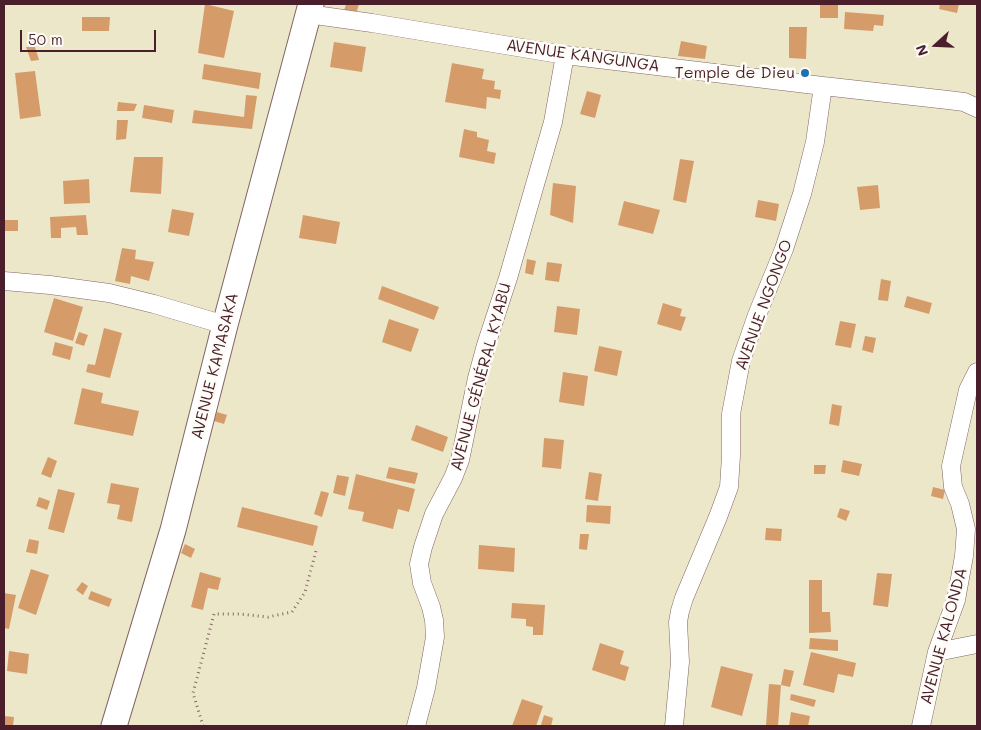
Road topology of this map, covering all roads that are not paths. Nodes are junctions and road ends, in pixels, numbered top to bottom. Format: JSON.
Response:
{"nodes":[{"id":1,"x":310,"y":9,"type":"edge"},
{"id":2,"x":565,"y":55,"type":"junction"},
{"id":3,"x":823,"y":86,"type":"junction"},
{"id":4,"x":977,"y":108,"type":"edge"},
{"id":5,"x":4,"y":281,"type":"edge"},
{"id":6,"x":225,"y":325,"type":"junction"},
{"id":7,"x":977,"y":372,"type":"edge"},
{"id":8,"x":977,"y":644,"type":"edge"},
{"id":9,"x":937,"y":652,"type":"junction"},
{"id":10,"x":114,"y":726,"type":"edge"},
{"id":11,"x":416,"y":726,"type":"edge"},
{"id":12,"x":674,"y":726,"type":"edge"},
{"id":13,"x":921,"y":726,"type":"edge"}],
"edges":[{"from":1,"to":2,"type":"street","name":"AVENUE KANGUNGA"},
{"from":1,"to":6,"type":"street","name":"AVENUE KAMASAKA"},
{"from":2,"to":3,"type":"street","name":"AVENUE KANGUNGA"},
{"from":2,"to":11,"type":"street","name":"AVENUE GÉNÉRAL KYABU"},
{"from":3,"to":4,"type":"street","name":"AVENUE KANGUNGA"},
{"from":3,"to":12,"type":"street","name":"AVENUE NGONGO"},
{"from":5,"to":6,"type":"street"},
{"from":6,"to":10,"type":"street","name":"AVENUE KAMASAKA"},
{"from":7,"to":9,"type":"street","name":"AVENUE KALONDA"},
{"from":8,"to":9,"type":"street"},
{"from":9,"to":13,"type":"street","name":"AVENUE KALONDA"}]}
